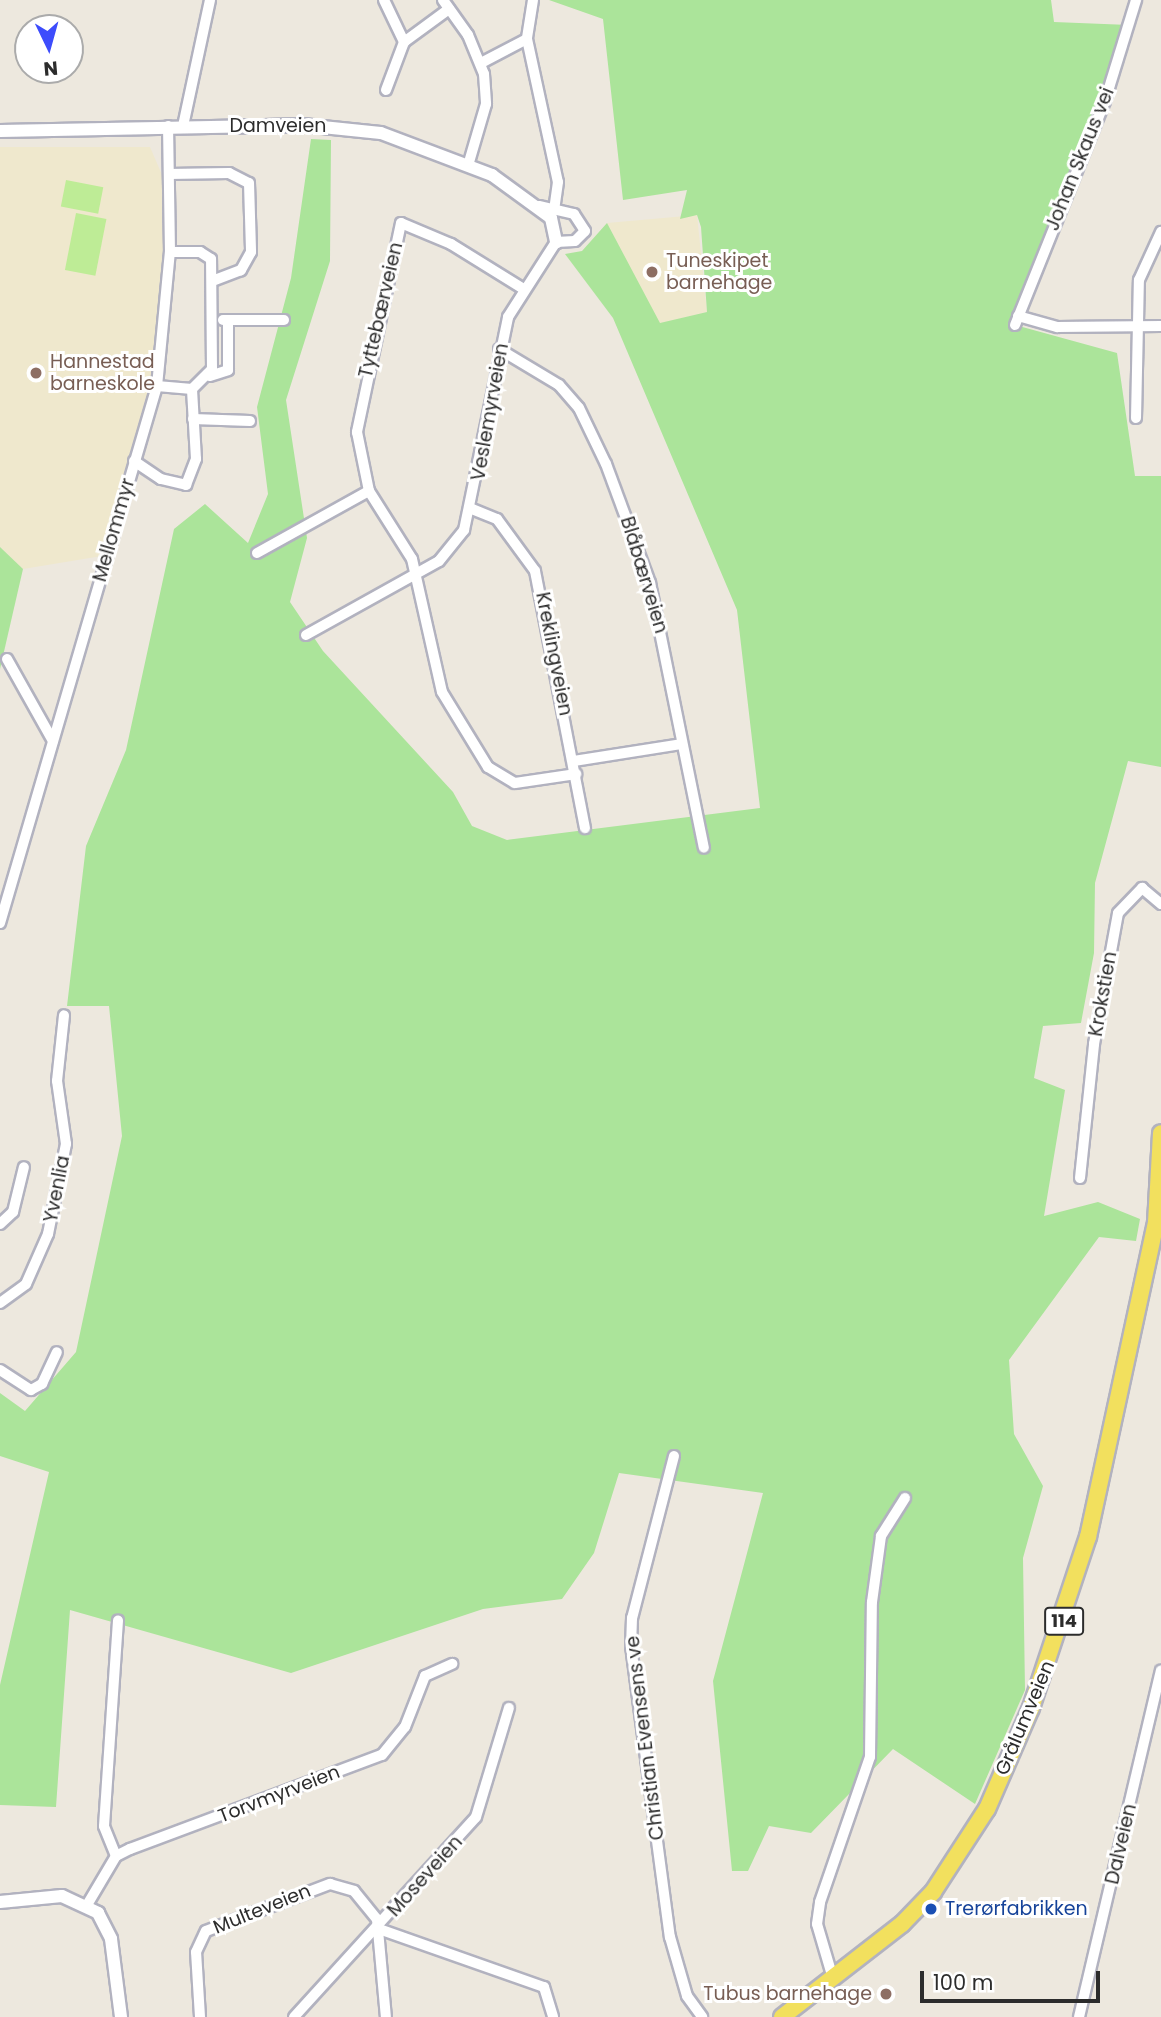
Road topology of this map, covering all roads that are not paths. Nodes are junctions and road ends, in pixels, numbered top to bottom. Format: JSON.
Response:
{"nodes":[{"id":1,"x":210,"y":0,"type":"edge"},
{"id":2,"x":384,"y":0,"type":"edge"},
{"id":3,"x":533,"y":0,"type":"edge"},
{"id":4,"x":1136,"y":0,"type":"edge"},
{"id":5,"x":446,"y":4,"type":"edge"},
{"id":6,"x":527,"y":39,"type":"junction"},
{"id":7,"x":404,"y":42,"type":"junction"},
{"id":8,"x":481,"y":63,"type":"junction"},
{"id":9,"x":386,"y":90,"type":"dead end"},
{"id":10,"x":183,"y":126,"type":"junction"},
{"id":11,"x":168,"y":127,"type":"junction"},
{"id":12,"x":0,"y":131,"type":"edge"},
{"id":13,"x":469,"y":162,"type":"junction"},
{"id":14,"x":169,"y":174,"type":"junction"},
{"id":15,"x":539,"y":206,"type":"junction"},
{"id":16,"x":554,"y":209,"type":"junction"},
{"id":17,"x":1161,"y":232,"type":"edge"},
{"id":18,"x":556,"y":242,"type":"junction"},
{"id":19,"x":170,"y":252,"type":"junction"},
{"id":20,"x":215,"y":280,"type":"junction"},
{"id":21,"x":522,"y":288,"type":"junction"},
{"id":22,"x":216,"y":320,"type":"junction"},
{"id":23,"x":228,"y":320,"type":"junction"},
{"id":24,"x":284,"y":320,"type":"dead end"},
{"id":25,"x":1138,"y":327,"type":"junction"},
{"id":26,"x":1161,"y":327,"type":"edge"},
{"id":27,"x":499,"y":349,"type":"junction"},
{"id":28,"x":210,"y":376,"type":"junction"},
{"id":29,"x":157,"y":386,"type":"junction"},
{"id":30,"x":192,"y":389,"type":"junction"},
{"id":31,"x":1136,"y":418,"type":"dead end"},
{"id":32,"x":193,"y":419,"type":"junction"},
{"id":33,"x":250,"y":421,"type":"dead end"},
{"id":34,"x":134,"y":461,"type":"junction"},
{"id":35,"x":369,"y":491,"type":"junction"},
{"id":36,"x":472,"y":509,"type":"junction"},
{"id":37,"x":257,"y":553,"type":"dead end"},
{"id":38,"x":416,"y":574,"type":"junction"},
{"id":39,"x":306,"y":635,"type":"dead end"},
{"id":40,"x":7,"y":659,"type":"dead end"},
{"id":41,"x":53,"y":741,"type":"junction"},
{"id":42,"x":681,"y":744,"type":"junction"},
{"id":43,"x":574,"y":761,"type":"junction"},
{"id":44,"x":576,"y":774,"type":"junction"},
{"id":45,"x":585,"y":828,"type":"dead end"},
{"id":46,"x":704,"y":848,"type":"dead end"},
{"id":47,"x":1161,"y":904,"type":"edge"},
{"id":48,"x":0,"y":923,"type":"edge"},
{"id":49,"x":64,"y":1015,"type":"dead end"},
{"id":50,"x":1161,"y":1133,"type":"edge"},
{"id":51,"x":24,"y":1167,"type":"dead end"},
{"id":52,"x":1080,"y":1178,"type":"dead end"},
{"id":53,"x":0,"y":1224,"type":"edge"},
{"id":54,"x":0,"y":1303,"type":"edge"},
{"id":55,"x":57,"y":1352,"type":"dead end"},
{"id":56,"x":0,"y":1370,"type":"edge"},
{"id":57,"x":674,"y":1456,"type":"dead end"},
{"id":58,"x":905,"y":1498,"type":"dead end"},
{"id":59,"x":118,"y":1620,"type":"dead end"},
{"id":60,"x":452,"y":1664,"type":"dead end"},
{"id":61,"x":1161,"y":1671,"type":"edge"},
{"id":62,"x":509,"y":1708,"type":"dead end"},
{"id":63,"x":116,"y":1856,"type":"junction"},
{"id":64,"x":0,"y":1902,"type":"edge"},
{"id":65,"x":87,"y":1905,"type":"junction"},
{"id":66,"x":379,"y":1929,"type":"junction"},
{"id":67,"x":832,"y":1975,"type":"junction"},
{"id":68,"x":121,"y":2017,"type":"edge"},
{"id":69,"x":200,"y":2017,"type":"edge"},
{"id":70,"x":294,"y":2017,"type":"edge"},
{"id":71,"x":386,"y":2017,"type":"edge"},
{"id":72,"x":553,"y":2017,"type":"edge"},
{"id":73,"x":702,"y":2017,"type":"edge"},
{"id":74,"x":782,"y":2017,"type":"edge"},
{"id":75,"x":1079,"y":2017,"type":"edge"}],
"edges":[{"from":1,"to":10,"type":"street"},
{"from":2,"to":7,"type":"street"},
{"from":3,"to":6,"type":"street"},
{"from":4,"to":25,"type":"street","name":"Johan Skaus vei"},
{"from":5,"to":7,"type":"street"},
{"from":5,"to":8,"type":"street"},
{"from":6,"to":8,"type":"street"},
{"from":6,"to":16,"type":"street"},
{"from":7,"to":9,"type":"street"},
{"from":8,"to":13,"type":"street"},
{"from":10,"to":11,"type":"street","name":"Damveien"},
{"from":10,"to":13,"type":"street","name":"Damveien"},
{"from":11,"to":12,"type":"street","name":"Damveien"},
{"from":11,"to":14,"type":"street","name":"Mellommyr"},
{"from":13,"to":15,"type":"street","name":"Damveien"},
{"from":14,"to":19,"type":"street","name":"Mellommyr"},
{"from":14,"to":20,"type":"street"},
{"from":15,"to":16,"type":"street","name":"Damveien"},
{"from":15,"to":18,"type":"street","name":"Damveien"},
{"from":16,"to":18,"type":"street","name":"Damveien"},
{"from":17,"to":25,"type":"street"},
{"from":18,"to":21,"type":"street","name":"Veslemyrveien"},
{"from":19,"to":20,"type":"street"},
{"from":19,"to":29,"type":"street","name":"Mellommyr"},
{"from":20,"to":22,"type":"street"},
{"from":21,"to":27,"type":"street","name":"Veslemyrveien"},
{"from":21,"to":35,"type":"street","name":"Tyttebærveien"},
{"from":22,"to":23,"type":"street"},
{"from":22,"to":28,"type":"street"},
{"from":23,"to":24,"type":"street"},
{"from":23,"to":28,"type":"street"},
{"from":25,"to":26,"type":"street","name":"Johan Skaus vei"},
{"from":25,"to":31,"type":"street"},
{"from":27,"to":36,"type":"street","name":"Veslemyrveien"},
{"from":27,"to":42,"type":"street","name":"Blåbærveien"},
{"from":28,"to":30,"type":"street"},
{"from":29,"to":30,"type":"street"},
{"from":29,"to":34,"type":"street","name":"Mellommyr"},
{"from":30,"to":32,"type":"street"},
{"from":32,"to":33,"type":"street"},
{"from":32,"to":34,"type":"street"},
{"from":34,"to":41,"type":"street","name":"Mellommyr"},
{"from":35,"to":37,"type":"street"},
{"from":35,"to":38,"type":"street","name":"Tyttebærveien"},
{"from":36,"to":38,"type":"street","name":"Veslemyrveien"},
{"from":36,"to":43,"type":"street","name":"Kreklingveien"},
{"from":38,"to":39,"type":"street"},
{"from":38,"to":44,"type":"street","name":"Tyttebærveien"},
{"from":40,"to":41,"type":"street"},
{"from":41,"to":48,"type":"street","name":"Mellommyr"},
{"from":42,"to":43,"type":"street"},
{"from":42,"to":46,"type":"street","name":"Blåbærveien"},
{"from":43,"to":44,"type":"street","name":"Kreklingveien"},
{"from":44,"to":45,"type":"street","name":"Kreklingveien"},
{"from":47,"to":52,"type":"street","name":"Krokstien"},
{"from":49,"to":54,"type":"street","name":"Yvenlia"},
{"from":50,"to":67,"type":"main road","name":"Grålumveien","number":"114"},
{"from":51,"to":53,"type":"street","name":"Yvenlia"},
{"from":55,"to":56,"type":"street"},
{"from":57,"to":73,"type":"street","name":"Christian Evensens ve"},
{"from":58,"to":67,"type":"street"},
{"from":59,"to":63,"type":"street"},
{"from":60,"to":63,"type":"street","name":"Torvmyrveien"},
{"from":61,"to":75,"type":"street","name":"Dalveien"},
{"from":62,"to":66,"type":"street","name":"Moseveien"},
{"from":63,"to":65,"type":"street"},
{"from":64,"to":65,"type":"street"},
{"from":65,"to":68,"type":"street"},
{"from":66,"to":69,"type":"street","name":"Multeveien"},
{"from":66,"to":70,"type":"street","name":"Moseveien"},
{"from":66,"to":71,"type":"street","name":"Multeveien"},
{"from":66,"to":72,"type":"street"},
{"from":67,"to":74,"type":"main road","name":"Grålumveien","number":"114"}]}
